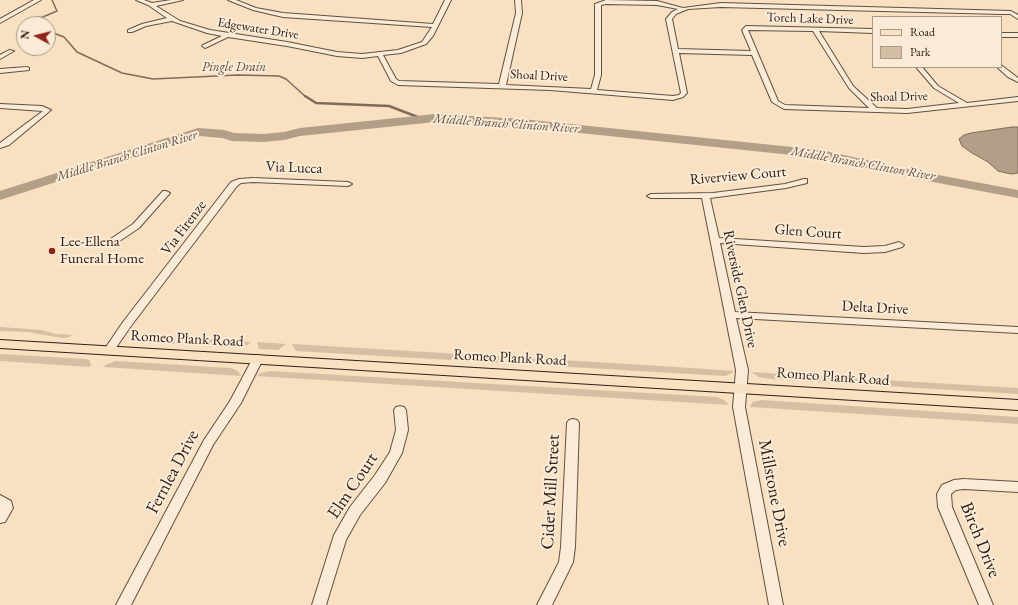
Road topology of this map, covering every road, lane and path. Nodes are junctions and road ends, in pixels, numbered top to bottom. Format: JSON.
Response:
{"nodes":[{"id":1,"x":38,"y":0,"type":"edge"},
{"id":2,"x":139,"y":0,"type":"edge"},
{"id":3,"x":180,"y":0,"type":"edge"},
{"id":4,"x":231,"y":0,"type":"edge"},
{"id":5,"x":448,"y":0,"type":"edge"},
{"id":6,"x":518,"y":0,"type":"edge"},
{"id":7,"x":845,"y":3,"type":"dead end"},
{"id":8,"x":151,"y":5,"type":"junction"},
{"id":9,"x":849,"y":8,"type":"junction"},
{"id":10,"x":683,"y":9,"type":"junction"},
{"id":11,"x":0,"y":15,"type":"edge"},
{"id":12,"x":11,"y":15,"type":"junction"},
{"id":13,"x":1018,"y":17,"type":"edge"},
{"id":14,"x":172,"y":19,"type":"junction"},
{"id":15,"x":0,"y":21,"type":"edge"},
{"id":16,"x":435,"y":26,"type":"junction"},
{"id":17,"x":815,"y":30,"type":"junction"},
{"id":18,"x":130,"y":31,"type":"dead end"},
{"id":19,"x":872,"y":31,"type":"edge"},
{"id":20,"x":1002,"y":35,"type":"edge"},
{"id":21,"x":1018,"y":35,"type":"edge"},
{"id":22,"x":226,"y":36,"type":"junction"},
{"id":23,"x":205,"y":46,"type":"dead end"},
{"id":24,"x":11,"y":51,"type":"dead end"},
{"id":25,"x":676,"y":51,"type":"junction"},
{"id":26,"x":754,"y":53,"type":"junction"},
{"id":27,"x":380,"y":55,"type":"junction"},
{"id":28,"x":0,"y":57,"type":"edge"},
{"id":29,"x":920,"y":68,"type":"edge"},
{"id":30,"x":1001,"y":68,"type":"edge"},
{"id":31,"x":27,"y":69,"type":"dead end"},
{"id":32,"x":0,"y":71,"type":"edge"},
{"id":33,"x":1018,"y":80,"type":"edge"},
{"id":34,"x":502,"y":87,"type":"junction"},
{"id":35,"x":593,"y":92,"type":"junction"},
{"id":36,"x":1018,"y":99,"type":"edge"},
{"id":37,"x":966,"y":105,"type":"junction"},
{"id":38,"x":0,"y":106,"type":"edge"},
{"id":39,"x":875,"y":110,"type":"junction"},
{"id":40,"x":0,"y":146,"type":"edge"},
{"id":41,"x":239,"y":181,"type":"joint"},
{"id":42,"x":804,"y":182,"type":"dead end"},
{"id":43,"x":348,"y":184,"type":"dead end"},
{"id":44,"x":166,"y":193,"type":"dead end"},
{"id":45,"x":650,"y":196,"type":"dead end"},
{"id":46,"x":706,"y":196,"type":"junction"},
{"id":47,"x":715,"y":240,"type":"junction"},
{"id":48,"x":112,"y":242,"type":"dead end"},
{"id":49,"x":899,"y":245,"type":"dead end"},
{"id":50,"x":730,"y":315,"type":"junction"},
{"id":51,"x":1018,"y":330,"type":"edge"},
{"id":52,"x":0,"y":344,"type":"edge"},
{"id":53,"x":109,"y":350,"type":"junction"},
{"id":54,"x":258,"y":359,"type":"junction"},
{"id":55,"x":740,"y":388,"type":"junction"},
{"id":56,"x":1018,"y":405,"type":"edge"},
{"id":57,"x":400,"y":410,"type":"dead end"},
{"id":58,"x":573,"y":423,"type":"dead end"},
{"id":59,"x":1018,"y":487,"type":"edge"},
{"id":60,"x":0,"y":500,"type":"edge"},
{"id":61,"x":0,"y":518,"type":"edge"},
{"id":62,"x":123,"y":605,"type":"edge"},
{"id":63,"x":319,"y":605,"type":"edge"},
{"id":64,"x":544,"y":605,"type":"edge"},
{"id":65,"x":776,"y":605,"type":"edge"},
{"id":66,"x":986,"y":605,"type":"edge"}],
"edges":[{"from":1,"to":12,"type":"street"},
{"from":2,"to":8,"type":"street","name":"Edgewater Drive"},
{"from":3,"to":8,"type":"street"},
{"from":4,"to":16,"type":"street"},
{"from":5,"to":16,"type":"street","name":"Edgewater Drive"},
{"from":6,"to":34,"type":"street"},
{"from":7,"to":9,"type":"street"},
{"from":8,"to":14,"type":"street","name":"Edgewater Drive"},
{"from":9,"to":10,"type":"street"},
{"from":9,"to":13,"type":"street"},
{"from":10,"to":25,"type":"street"},
{"from":10,"to":35,"type":"street"},
{"from":11,"to":12,"type":"street"},
{"from":12,"to":15,"type":"street"},
{"from":14,"to":18,"type":"street"},
{"from":14,"to":22,"type":"street","name":"Edgewater Drive"},
{"from":16,"to":27,"type":"street","name":"Edgewater Drive"},
{"from":17,"to":19,"type":"street","name":"Torch Lake Drive"},
{"from":17,"to":26,"type":"street","name":"Torch Lake Drive"},
{"from":17,"to":39,"type":"street"},
{"from":20,"to":21,"type":"street"},
{"from":22,"to":23,"type":"street"},
{"from":22,"to":27,"type":"street","name":"Edgewater Drive"},
{"from":24,"to":28,"type":"street"},
{"from":25,"to":26,"type":"street"},
{"from":25,"to":35,"type":"street","name":"Shoal Drive"},
{"from":26,"to":39,"type":"street","name":"Shoal Drive"},
{"from":27,"to":34,"type":"street","name":"Shoal Drive"},
{"from":29,"to":37,"type":"street"},
{"from":30,"to":33,"type":"street"},
{"from":31,"to":32,"type":"street"},
{"from":34,"to":35,"type":"street","name":"Shoal Drive"},
{"from":36,"to":37,"type":"street","name":"Shoal Drive"},
{"from":37,"to":39,"type":"street","name":"Shoal Drive"},
{"from":38,"to":40,"type":"street"},
{"from":41,"to":43,"type":"street","name":"Via Lucca"},
{"from":41,"to":53,"type":"street","name":"Via Firenze"},
{"from":42,"to":46,"type":"street","name":"Riverview Court"},
{"from":44,"to":48,"type":"street"},
{"from":45,"to":46,"type":"street","name":"Riverview Court"},
{"from":46,"to":47,"type":"street","name":"Riverside Glen Drive"},
{"from":47,"to":49,"type":"street","name":"Glen Court"},
{"from":47,"to":50,"type":"street","name":"Riverside Glen Drive"},
{"from":50,"to":51,"type":"street","name":"Delta Drive"},
{"from":50,"to":55,"type":"street","name":"Riverside Glen Drive"},
{"from":52,"to":53,"type":"main road","name":"Romeo Plank Road"},
{"from":53,"to":54,"type":"main road","name":"Romeo Plank Road"},
{"from":54,"to":55,"type":"main road","name":"Romeo Plank Road"},
{"from":54,"to":62,"type":"street","name":"Fernlea Drive"},
{"from":55,"to":56,"type":"main road","name":"Romeo Plank Road"},
{"from":55,"to":65,"type":"street","name":"Millstone Drive"},
{"from":57,"to":63,"type":"street","name":"Elm Court"},
{"from":58,"to":64,"type":"street","name":"Cider Mill Street"},
{"from":59,"to":66,"type":"street","name":"Birch Drive"},
{"from":60,"to":61,"type":"street"}]}
